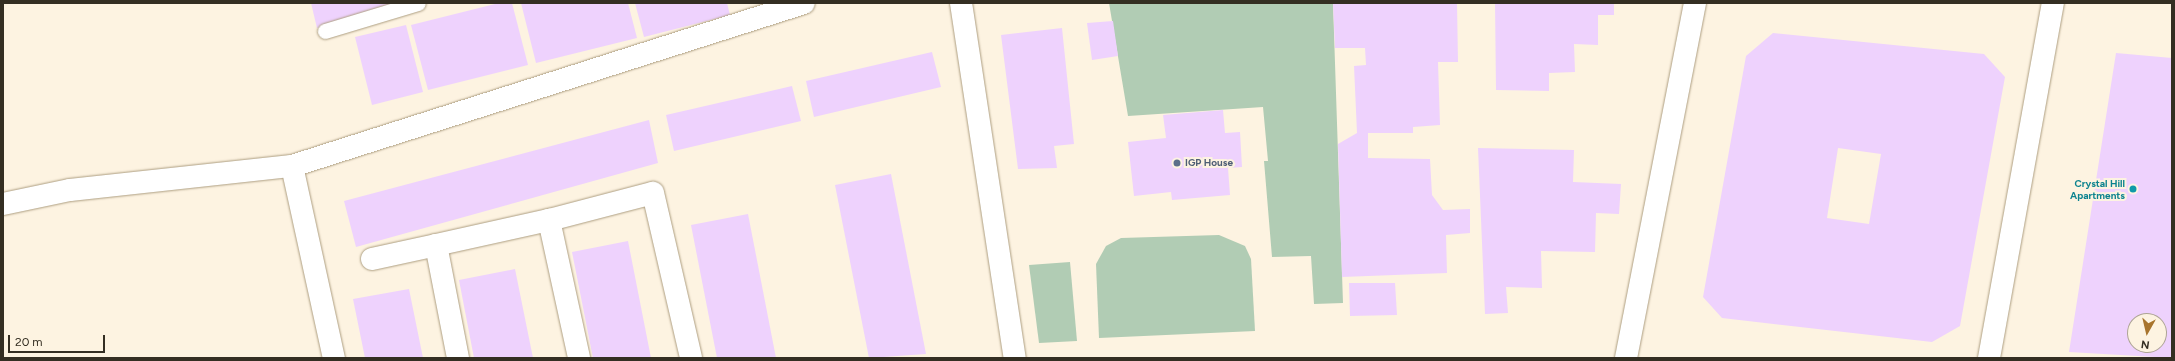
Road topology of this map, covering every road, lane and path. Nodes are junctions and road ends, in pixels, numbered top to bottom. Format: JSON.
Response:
{"nodes":[{"id":1,"x":418,"y":3,"type":"edge"},
{"id":2,"x":804,"y":3,"type":"edge"},
{"id":3,"x":961,"y":3,"type":"edge"},
{"id":4,"x":1696,"y":3,"type":"edge"},
{"id":5,"x":2052,"y":3,"type":"edge"},
{"id":6,"x":325,"y":31,"type":"dead end"},
{"id":7,"x":292,"y":166,"type":"junction"},
{"id":8,"x":3,"y":204,"type":"edge"},
{"id":9,"x":549,"y":220,"type":"junction"},
{"id":10,"x":436,"y":245,"type":"junction"},
{"id":11,"x":372,"y":259,"type":"dead end"},
{"id":12,"x":334,"y":358,"type":"edge"},
{"id":13,"x":458,"y":358,"type":"edge"},
{"id":14,"x":578,"y":358,"type":"edge"},
{"id":15,"x":691,"y":358,"type":"edge"},
{"id":16,"x":1015,"y":358,"type":"edge"},
{"id":17,"x":1626,"y":358,"type":"edge"},
{"id":18,"x":1989,"y":358,"type":"edge"}],
"edges":[{"from":1,"to":6,"type":"lane"},
{"from":2,"to":7,"type":"street"},
{"from":3,"to":16,"type":"street"},
{"from":4,"to":17,"type":"street"},
{"from":5,"to":18,"type":"street"},
{"from":7,"to":8,"type":"street"},
{"from":7,"to":12,"type":"street"},
{"from":9,"to":10,"type":"street"},
{"from":9,"to":14,"type":"street"},
{"from":9,"to":15,"type":"street"},
{"from":10,"to":11,"type":"street"},
{"from":10,"to":13,"type":"street"}]}
